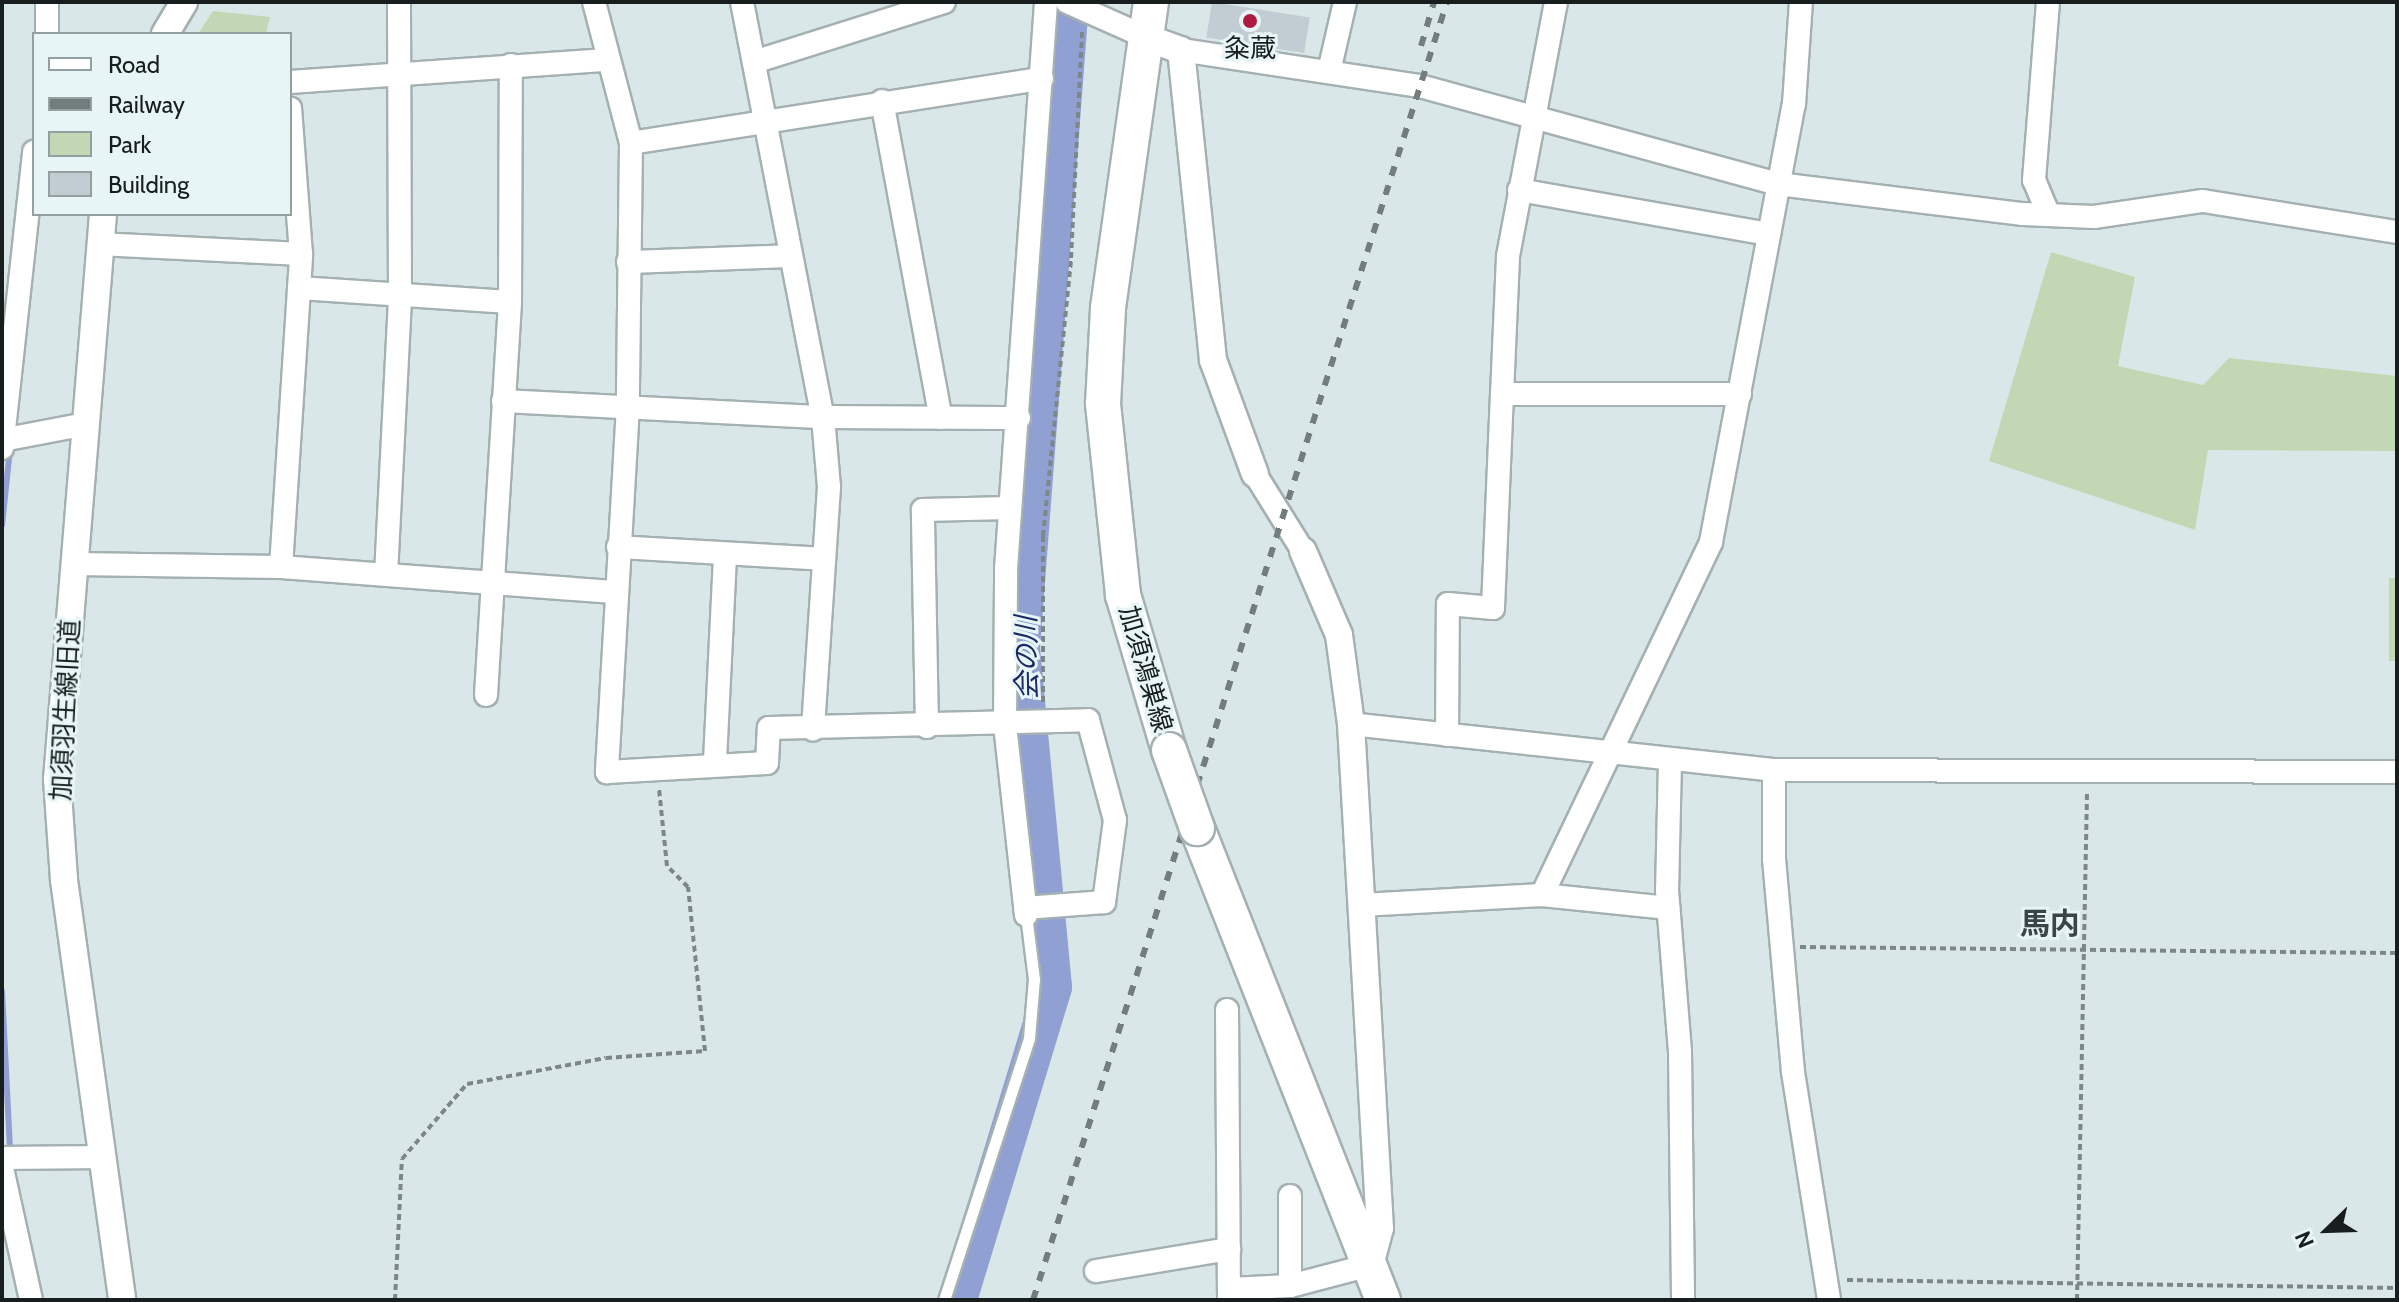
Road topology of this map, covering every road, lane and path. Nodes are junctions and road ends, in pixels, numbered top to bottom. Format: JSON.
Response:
{"nodes":[{"id":1,"x":47,"y":2,"type":"edge"},
{"id":2,"x":184,"y":2,"type":"edge"},
{"id":3,"x":399,"y":2,"type":"edge"},
{"id":4,"x":594,"y":2,"type":"edge"},
{"id":5,"x":742,"y":2,"type":"edge"},
{"id":6,"x":944,"y":2,"type":"edge"},
{"id":7,"x":1046,"y":2,"type":"edge"},
{"id":8,"x":1151,"y":2,"type":"edge"},
{"id":9,"x":1345,"y":2,"type":"edge"},
{"id":10,"x":1556,"y":2,"type":"edge"},
{"id":11,"x":1801,"y":2,"type":"edge"},
{"id":12,"x":2048,"y":2,"type":"edge"},
{"id":13,"x":1075,"y":6,"type":"edge"},
{"id":14,"x":47,"y":32,"type":"edge"},
{"id":15,"x":166,"y":32,"type":"edge"},
{"id":16,"x":1166,"y":45,"type":"junction"},
{"id":17,"x":606,"y":60,"type":"junction"},
{"id":18,"x":754,"y":62,"type":"junction"},
{"id":19,"x":511,"y":65,"type":"junction"},
{"id":20,"x":1330,"y":67,"type":"junction"},
{"id":21,"x":402,"y":75,"type":"junction"},
{"id":22,"x":1042,"y":79,"type":"junction"},
{"id":23,"x":292,"y":82,"type":"edge"},
{"id":24,"x":882,"y":101,"type":"junction"},
{"id":25,"x":1532,"y":117,"type":"junction"},
{"id":26,"x":768,"y":118,"type":"junction"},
{"id":27,"x":292,"y":135,"type":"edge"},
{"id":28,"x":631,"y":143,"type":"junction"},
{"id":29,"x":32,"y":173,"type":"edge"},
{"id":30,"x":1778,"y":184,"type":"junction"},
{"id":31,"x":1519,"y":190,"type":"junction"},
{"id":32,"x":2049,"y":215,"type":"junction"},
{"id":33,"x":103,"y":216,"type":"edge"},
{"id":34,"x":2397,"y":232,"type":"edge"},
{"id":35,"x":1769,"y":234,"type":"junction"},
{"id":36,"x":99,"y":244,"type":"junction"},
{"id":37,"x":301,"y":254,"type":"junction"},
{"id":38,"x":791,"y":256,"type":"junction"},
{"id":39,"x":628,"y":262,"type":"junction"},
{"id":40,"x":299,"y":288,"type":"junction"},
{"id":41,"x":400,"y":296,"type":"junction"},
{"id":42,"x":510,"y":302,"type":"junction"},
{"id":43,"x":1502,"y":394,"type":"junction"},
{"id":44,"x":1740,"y":394,"type":"junction"},
{"id":45,"x":503,"y":401,"type":"junction"},
{"id":46,"x":628,"y":406,"type":"junction"},
{"id":47,"x":823,"y":417,"type":"junction"},
{"id":48,"x":941,"y":418,"type":"junction"},
{"id":49,"x":1019,"y":418,"type":"junction"},
{"id":50,"x":86,"y":424,"type":"junction"},
{"id":51,"x":6,"y":441,"type":"edge"},
{"id":52,"x":1255,"y":474,"type":"joint"},
{"id":53,"x":1010,"y":508,"type":"junction"},
{"id":54,"x":618,"y":547,"type":"junction"},
{"id":55,"x":1303,"y":551,"type":"joint"},
{"id":56,"x":725,"y":556,"type":"junction"},
{"id":57,"x":824,"y":559,"type":"junction"},
{"id":58,"x":75,"y":564,"type":"junction"},
{"id":59,"x":281,"y":567,"type":"junction"},
{"id":60,"x":386,"y":575,"type":"junction"},
{"id":61,"x":492,"y":583,"type":"junction"},
{"id":62,"x":614,"y":592,"type":"junction"},
{"id":63,"x":486,"y":695,"type":"dead end"},
{"id":64,"x":1041,"y":722,"type":"junction"},
{"id":65,"x":1009,"y":724,"type":"junction"},
{"id":66,"x":1351,"y":724,"type":"junction"},
{"id":67,"x":927,"y":727,"type":"junction"},
{"id":68,"x":813,"y":729,"type":"junction"},
{"id":69,"x":1447,"y":735,"type":"junction"},
{"id":70,"x":1611,"y":752,"type":"junction"},
{"id":71,"x":715,"y":761,"type":"junction"},
{"id":72,"x":1670,"y":761,"type":"junction"},
{"id":73,"x":657,"y":767,"type":"junction"},
{"id":74,"x":1774,"y":770,"type":"junction"},
{"id":75,"x":2087,"y":771,"type":"junction"},
{"id":76,"x":2397,"y":772,"type":"edge"},
{"id":77,"x":1542,"y":895,"type":"junction"},
{"id":78,"x":1361,"y":905,"type":"junction"},
{"id":79,"x":1668,"y":908,"type":"junction"},
{"id":80,"x":1027,"y":910,"type":"junction"},
{"id":81,"x":1782,"y":947,"type":"junction"},
{"id":82,"x":2082,"y":948,"type":"junction"},
{"id":83,"x":2397,"y":953,"type":"edge"},
{"id":84,"x":1227,"y":1010,"type":"dead end"},
{"id":85,"x":103,"y":1157,"type":"junction"},
{"id":86,"x":7,"y":1160,"type":"edge"},
{"id":87,"x":1290,"y":1196,"type":"dead end"},
{"id":88,"x":1229,"y":1249,"type":"junction"},
{"id":89,"x":1370,"y":1265,"type":"junction"},
{"id":90,"x":1096,"y":1271,"type":"dead end"},
{"id":91,"x":2077,"y":1284,"type":"junction"},
{"id":92,"x":1290,"y":1286,"type":"junction"},
{"id":93,"x":2397,"y":1288,"type":"edge"},
{"id":94,"x":1828,"y":1290,"type":"edge"},
{"id":95,"x":1229,"y":1295,"type":"edge"},
{"id":96,"x":31,"y":1300,"type":"edge"},
{"id":97,"x":122,"y":1300,"type":"edge"},
{"id":98,"x":395,"y":1300,"type":"edge"},
{"id":99,"x":944,"y":1300,"type":"edge"},
{"id":100,"x":1383,"y":1300,"type":"edge"},
{"id":101,"x":1683,"y":1300,"type":"edge"},
{"id":102,"x":2077,"y":1300,"type":"edge"}],
"edges":[{"from":1,"to":14,"type":"street"},
{"from":2,"to":15,"type":"street"},
{"from":3,"to":21,"type":"street"},
{"from":4,"to":17,"type":"street"},
{"from":5,"to":18,"type":"street"},
{"from":6,"to":18,"type":"street"},
{"from":7,"to":22,"type":"street"},
{"from":8,"to":16,"type":"main road","name":"加須鴻巣線"},
{"from":9,"to":20,"type":"street"},
{"from":10,"to":25,"type":"street"},
{"from":11,"to":30,"type":"street"},
{"from":12,"to":32,"type":"street"},
{"from":13,"to":16,"type":"street"},
{"from":13,"to":64,"type":"path"},
{"from":16,"to":20,"type":"street"},
{"from":16,"to":52,"type":"street"},
{"from":16,"to":89,"type":"main road","name":"加須鴻巣線","bridge":true},
{"from":17,"to":19,"type":"street"},
{"from":17,"to":28,"type":"street"},
{"from":18,"to":26,"type":"street"},
{"from":19,"to":21,"type":"street"},
{"from":19,"to":42,"type":"street"},
{"from":20,"to":25,"type":"street"},
{"from":21,"to":23,"type":"street"},
{"from":21,"to":41,"type":"street"},
{"from":22,"to":24,"type":"street"},
{"from":22,"to":49,"type":"street"},
{"from":24,"to":26,"type":"street"},
{"from":24,"to":48,"type":"street"},
{"from":25,"to":30,"type":"street"},
{"from":25,"to":31,"type":"street"},
{"from":26,"to":28,"type":"street"},
{"from":26,"to":38,"type":"street"},
{"from":27,"to":37,"type":"street"},
{"from":28,"to":39,"type":"street"},
{"from":29,"to":51,"type":"street"},
{"from":30,"to":32,"type":"street"},
{"from":30,"to":35,"type":"street"},
{"from":31,"to":35,"type":"street"},
{"from":31,"to":43,"type":"street"},
{"from":32,"to":34,"type":"street"},
{"from":33,"to":36,"type":"street","name":"加須羽生線旧道"},
{"from":35,"to":44,"type":"street"},
{"from":36,"to":37,"type":"street"},
{"from":36,"to":50,"type":"street","name":"加須羽生線旧道"},
{"from":37,"to":40,"type":"street"},
{"from":38,"to":39,"type":"street"},
{"from":38,"to":47,"type":"street"},
{"from":39,"to":46,"type":"street"},
{"from":40,"to":41,"type":"street"},
{"from":40,"to":59,"type":"street"},
{"from":41,"to":42,"type":"street"},
{"from":41,"to":60,"type":"street"},
{"from":42,"to":45,"type":"street"},
{"from":43,"to":44,"type":"street"},
{"from":43,"to":69,"type":"street"},
{"from":44,"to":70,"type":"street"},
{"from":45,"to":46,"type":"street"},
{"from":45,"to":61,"type":"street"},
{"from":46,"to":47,"type":"street"},
{"from":46,"to":54,"type":"street"},
{"from":47,"to":48,"type":"street"},
{"from":47,"to":57,"type":"street"},
{"from":48,"to":49,"type":"street"},
{"from":49,"to":53,"type":"street"},
{"from":50,"to":51,"type":"street"},
{"from":50,"to":58,"type":"street","name":"加須羽生線旧道"},
{"from":52,"to":55,"type":"street"},
{"from":53,"to":65,"type":"street"},
{"from":53,"to":67,"type":"street"},
{"from":54,"to":56,"type":"street"},
{"from":54,"to":62,"type":"street"},
{"from":55,"to":66,"type":"street"},
{"from":56,"to":57,"type":"street"},
{"from":56,"to":71,"type":"street"},
{"from":57,"to":68,"type":"street"},
{"from":58,"to":59,"type":"street"},
{"from":58,"to":85,"type":"street","name":"加須羽生線旧道"},
{"from":59,"to":60,"type":"street"},
{"from":60,"to":61,"type":"street"},
{"from":61,"to":62,"type":"street"},
{"from":61,"to":63,"type":"street"},
{"from":62,"to":73,"type":"street"},
{"from":64,"to":65,"type":"street"},
{"from":64,"to":80,"type":"street"},
{"from":65,"to":67,"type":"street"},
{"from":65,"to":80,"type":"street"},
{"from":66,"to":69,"type":"street"},
{"from":66,"to":78,"type":"street"},
{"from":67,"to":68,"type":"street"},
{"from":68,"to":71,"type":"street"},
{"from":69,"to":70,"type":"street"},
{"from":70,"to":72,"type":"street"},
{"from":70,"to":77,"type":"street"},
{"from":71,"to":73,"type":"street"},
{"from":72,"to":74,"type":"street"},
{"from":72,"to":79,"type":"street"},
{"from":73,"to":98,"type":"path"},
{"from":74,"to":75,"type":"street"},
{"from":74,"to":81,"type":"street"},
{"from":75,"to":76,"type":"street"},
{"from":75,"to":82,"type":"path"},
{"from":77,"to":78,"type":"street"},
{"from":77,"to":79,"type":"street"},
{"from":78,"to":89,"type":"street"},
{"from":79,"to":101,"type":"street"},
{"from":80,"to":99,"type":"lane"},
{"from":81,"to":82,"type":"path"},
{"from":81,"to":94,"type":"street"},
{"from":82,"to":83,"type":"path"},
{"from":82,"to":91,"type":"path"},
{"from":84,"to":88,"type":"street"},
{"from":85,"to":86,"type":"street"},
{"from":85,"to":97,"type":"street","name":"加須羽生線旧道"},
{"from":86,"to":96,"type":"street"},
{"from":87,"to":92,"type":"street"},
{"from":88,"to":90,"type":"street"},
{"from":88,"to":95,"type":"street"},
{"from":89,"to":92,"type":"street"},
{"from":89,"to":100,"type":"main road","name":"加須鴻巣線"},
{"from":91,"to":93,"type":"path"},
{"from":91,"to":94,"type":"path"},
{"from":91,"to":102,"type":"path"},
{"from":92,"to":95,"type":"street"}]}
